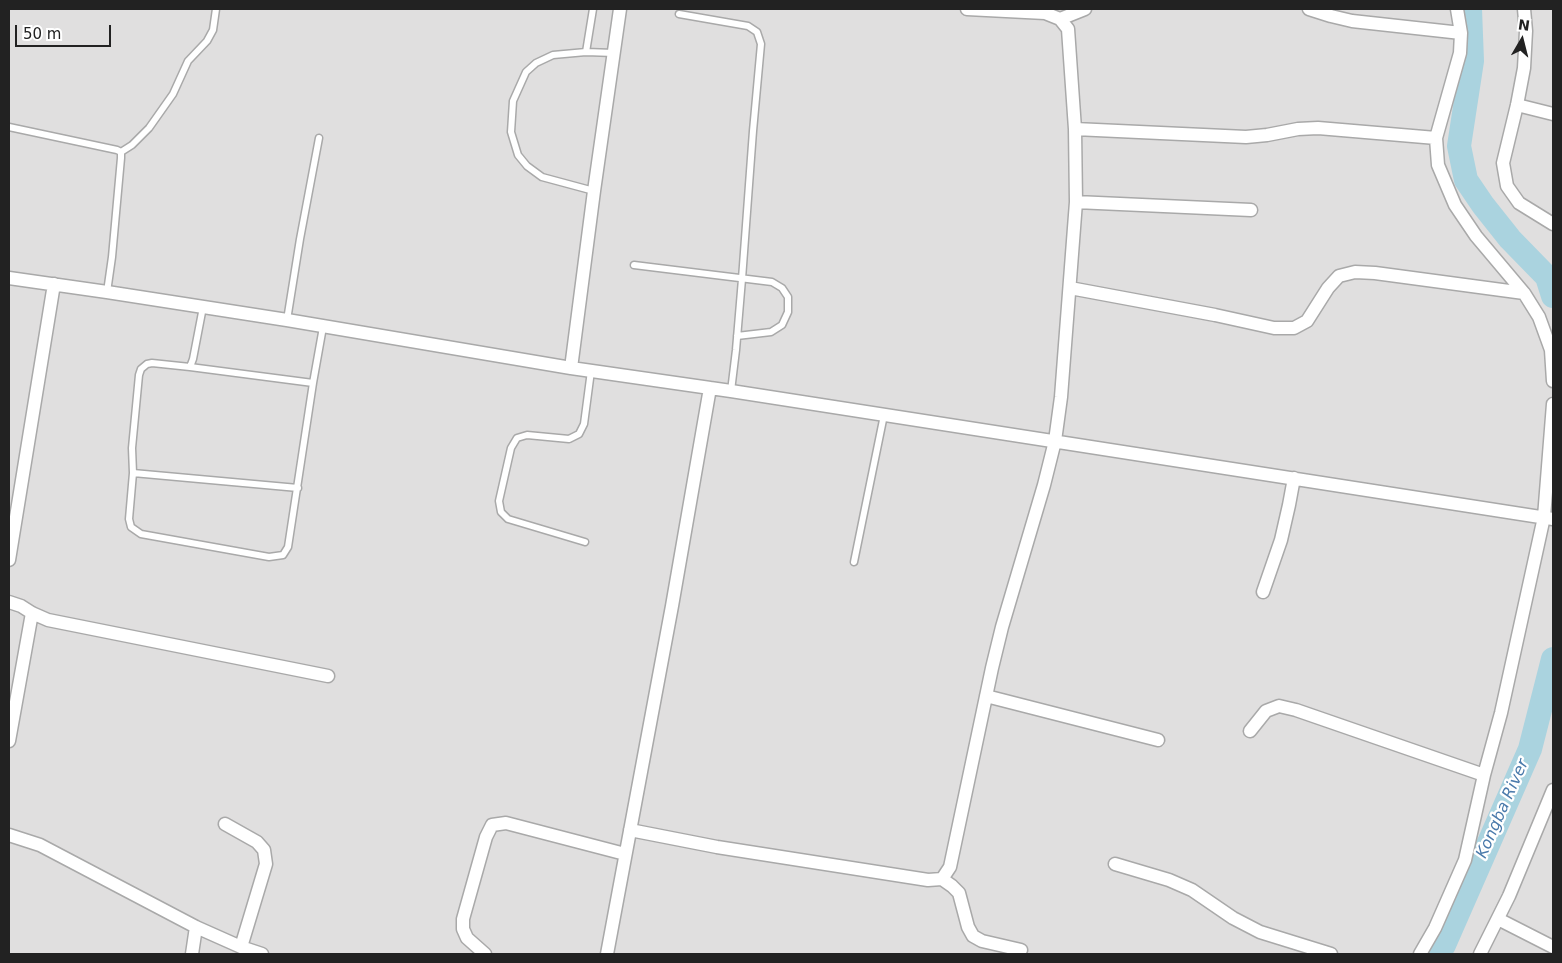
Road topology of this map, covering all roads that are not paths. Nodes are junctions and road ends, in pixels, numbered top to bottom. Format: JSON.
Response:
{"nodes":[{"id":1,"x":216,"y":9,"type":"edge"},
{"id":2,"x":593,"y":9,"type":"edge"},
{"id":3,"x":620,"y":9,"type":"edge"},
{"id":4,"x":967,"y":9,"type":"edge"},
{"id":5,"x":1085,"y":9,"type":"edge"},
{"id":6,"x":1309,"y":9,"type":"edge"},
{"id":7,"x":1457,"y":9,"type":"edge"},
{"id":8,"x":1524,"y":9,"type":"edge"},
{"id":9,"x":679,"y":14,"type":"dead end"},
{"id":10,"x":1060,"y":19,"type":"junction"},
{"id":11,"x":1461,"y":33,"type":"junction"},
{"id":12,"x":586,"y":52,"type":"junction"},
{"id":13,"x":614,"y":53,"type":"junction"},
{"id":14,"x":1517,"y":105,"type":"junction"},
{"id":15,"x":1553,"y":114,"type":"edge"},
{"id":16,"x":9,"y":127,"type":"edge"},
{"id":17,"x":1075,"y":129,"type":"junction"},
{"id":18,"x":319,"y":138,"type":"dead end"},
{"id":19,"x":1436,"y":138,"type":"junction"},
{"id":20,"x":121,"y":152,"type":"junction"},
{"id":21,"x":594,"y":191,"type":"junction"},
{"id":22,"x":1076,"y":202,"type":"junction"},
{"id":23,"x":1251,"y":210,"type":"dead end"},
{"id":24,"x":1553,"y":224,"type":"edge"},
{"id":25,"x":634,"y":265,"type":"dead end"},
{"id":26,"x":9,"y":278,"type":"edge"},
{"id":27,"x":742,"y":279,"type":"junction"},
{"id":28,"x":54,"y":284,"type":"junction"},
{"id":29,"x":1070,"y":288,"type":"junction"},
{"id":30,"x":107,"y":292,"type":"junction"},
{"id":31,"x":1524,"y":293,"type":"junction"},
{"id":32,"x":203,"y":308,"type":"junction"},
{"id":33,"x":287,"y":320,"type":"junction"},
{"id":34,"x":323,"y":326,"type":"junction"},
{"id":35,"x":737,"y":336,"type":"junction"},
{"id":36,"x":190,"y":367,"type":"junction"},
{"id":37,"x":570,"y":368,"type":"junction"},
{"id":38,"x":591,"y":370,"type":"junction"},
{"id":39,"x":1553,"y":381,"type":"edge"},
{"id":40,"x":313,"y":383,"type":"junction"},
{"id":41,"x":710,"y":388,"type":"junction"},
{"id":42,"x":731,"y":391,"type":"junction"},
{"id":43,"x":1553,"y":404,"type":"edge"},
{"id":44,"x":884,"y":415,"type":"junction"},
{"id":45,"x":1055,"y":442,"type":"junction"},
{"id":46,"x":133,"y":473,"type":"junction"},
{"id":47,"x":1294,"y":478,"type":"junction"},
{"id":48,"x":298,"y":488,"type":"junction"},
{"id":49,"x":1549,"y":518,"type":"edge"},
{"id":50,"x":585,"y":542,"type":"dead end"},
{"id":51,"x":9,"y":560,"type":"edge"},
{"id":52,"x":854,"y":562,"type":"dead end"},
{"id":53,"x":1263,"y":592,"type":"dead end"},
{"id":54,"x":14,"y":604,"type":"edge"},
{"id":55,"x":32,"y":614,"type":"junction"},
{"id":56,"x":328,"y":676,"type":"dead end"},
{"id":57,"x":986,"y":696,"type":"junction"},
{"id":58,"x":1250,"y":730,"type":"dead end"},
{"id":59,"x":1158,"y":740,"type":"dead end"},
{"id":60,"x":9,"y":741,"type":"edge"},
{"id":61,"x":1484,"y":774,"type":"junction"},
{"id":62,"x":1553,"y":790,"type":"edge"},
{"id":63,"x":225,"y":824,"type":"dead end"},
{"id":64,"x":630,"y":830,"type":"junction"},
{"id":65,"x":9,"y":835,"type":"edge"},
{"id":66,"x":625,"y":854,"type":"junction"},
{"id":67,"x":1115,"y":864,"type":"dead end"},
{"id":68,"x":942,"y":879,"type":"junction"},
{"id":69,"x":1498,"y":920,"type":"junction"},
{"id":70,"x":196,"y":927,"type":"junction"},
{"id":71,"x":241,"y":947,"type":"junction"},
{"id":72,"x":1553,"y":947,"type":"edge"},
{"id":73,"x":1021,"y":950,"type":"dead end"},
{"id":74,"x":192,"y":954,"type":"edge"},
{"id":75,"x":262,"y":954,"type":"edge"},
{"id":76,"x":485,"y":954,"type":"edge"},
{"id":77,"x":606,"y":954,"type":"edge"},
{"id":78,"x":1331,"y":954,"type":"edge"},
{"id":79,"x":1420,"y":954,"type":"edge"},
{"id":80,"x":1480,"y":954,"type":"edge"}],
"edges":[{"from":1,"to":20,"type":"lane"},
{"from":2,"to":12,"type":"lane"},
{"from":3,"to":13,"type":"street"},
{"from":4,"to":10,"type":"street"},
{"from":5,"to":10,"type":"street"},
{"from":6,"to":11,"type":"street"},
{"from":7,"to":11,"type":"street"},
{"from":8,"to":14,"type":"street"},
{"from":9,"to":27,"type":"lane"},
{"from":10,"to":17,"type":"street"},
{"from":11,"to":19,"type":"street"},
{"from":12,"to":13,"type":"lane"},
{"from":12,"to":21,"type":"lane"},
{"from":13,"to":21,"type":"street"},
{"from":14,"to":15,"type":"street"},
{"from":14,"to":24,"type":"street"},
{"from":16,"to":20,"type":"lane"},
{"from":17,"to":19,"type":"street"},
{"from":17,"to":22,"type":"street"},
{"from":18,"to":33,"type":"lane"},
{"from":19,"to":31,"type":"street"},
{"from":20,"to":30,"type":"lane"},
{"from":21,"to":37,"type":"street"},
{"from":22,"to":23,"type":"street"},
{"from":22,"to":29,"type":"street"},
{"from":25,"to":27,"type":"lane"},
{"from":26,"to":28,"type":"street"},
{"from":27,"to":35,"type":"lane"},
{"from":27,"to":35,"type":"lane"},
{"from":28,"to":30,"type":"street"},
{"from":28,"to":51,"type":"street"},
{"from":29,"to":31,"type":"street"},
{"from":29,"to":45,"type":"street"},
{"from":30,"to":32,"type":"street"},
{"from":31,"to":39,"type":"street"},
{"from":32,"to":33,"type":"street"},
{"from":32,"to":36,"type":"lane"},
{"from":33,"to":34,"type":"street"},
{"from":34,"to":37,"type":"street"},
{"from":34,"to":40,"type":"lane"},
{"from":35,"to":42,"type":"lane"},
{"from":36,"to":40,"type":"lane"},
{"from":36,"to":46,"type":"lane"},
{"from":37,"to":38,"type":"street"},
{"from":38,"to":41,"type":"street"},
{"from":38,"to":50,"type":"lane"},
{"from":40,"to":48,"type":"lane"},
{"from":41,"to":42,"type":"street"},
{"from":41,"to":64,"type":"street"},
{"from":42,"to":44,"type":"street"},
{"from":43,"to":49,"type":"street"},
{"from":44,"to":45,"type":"street"},
{"from":44,"to":52,"type":"lane"},
{"from":45,"to":47,"type":"street"},
{"from":45,"to":57,"type":"street"},
{"from":46,"to":48,"type":"lane"},
{"from":46,"to":48,"type":"lane"},
{"from":47,"to":49,"type":"street"},
{"from":47,"to":53,"type":"street"},
{"from":49,"to":61,"type":"street"},
{"from":54,"to":55,"type":"street"},
{"from":55,"to":56,"type":"street"},
{"from":55,"to":60,"type":"street"},
{"from":57,"to":59,"type":"street"},
{"from":57,"to":68,"type":"street"},
{"from":58,"to":61,"type":"street"},
{"from":61,"to":79,"type":"street"},
{"from":62,"to":69,"type":"street"},
{"from":63,"to":71,"type":"street"},
{"from":64,"to":66,"type":"street"},
{"from":64,"to":68,"type":"street"},
{"from":65,"to":70,"type":"street"},
{"from":66,"to":76,"type":"street"},
{"from":66,"to":77,"type":"street"},
{"from":67,"to":78,"type":"street"},
{"from":68,"to":73,"type":"street"},
{"from":69,"to":72,"type":"street"},
{"from":69,"to":80,"type":"street"},
{"from":70,"to":71,"type":"street"},
{"from":70,"to":74,"type":"street"},
{"from":71,"to":75,"type":"street"}]}
